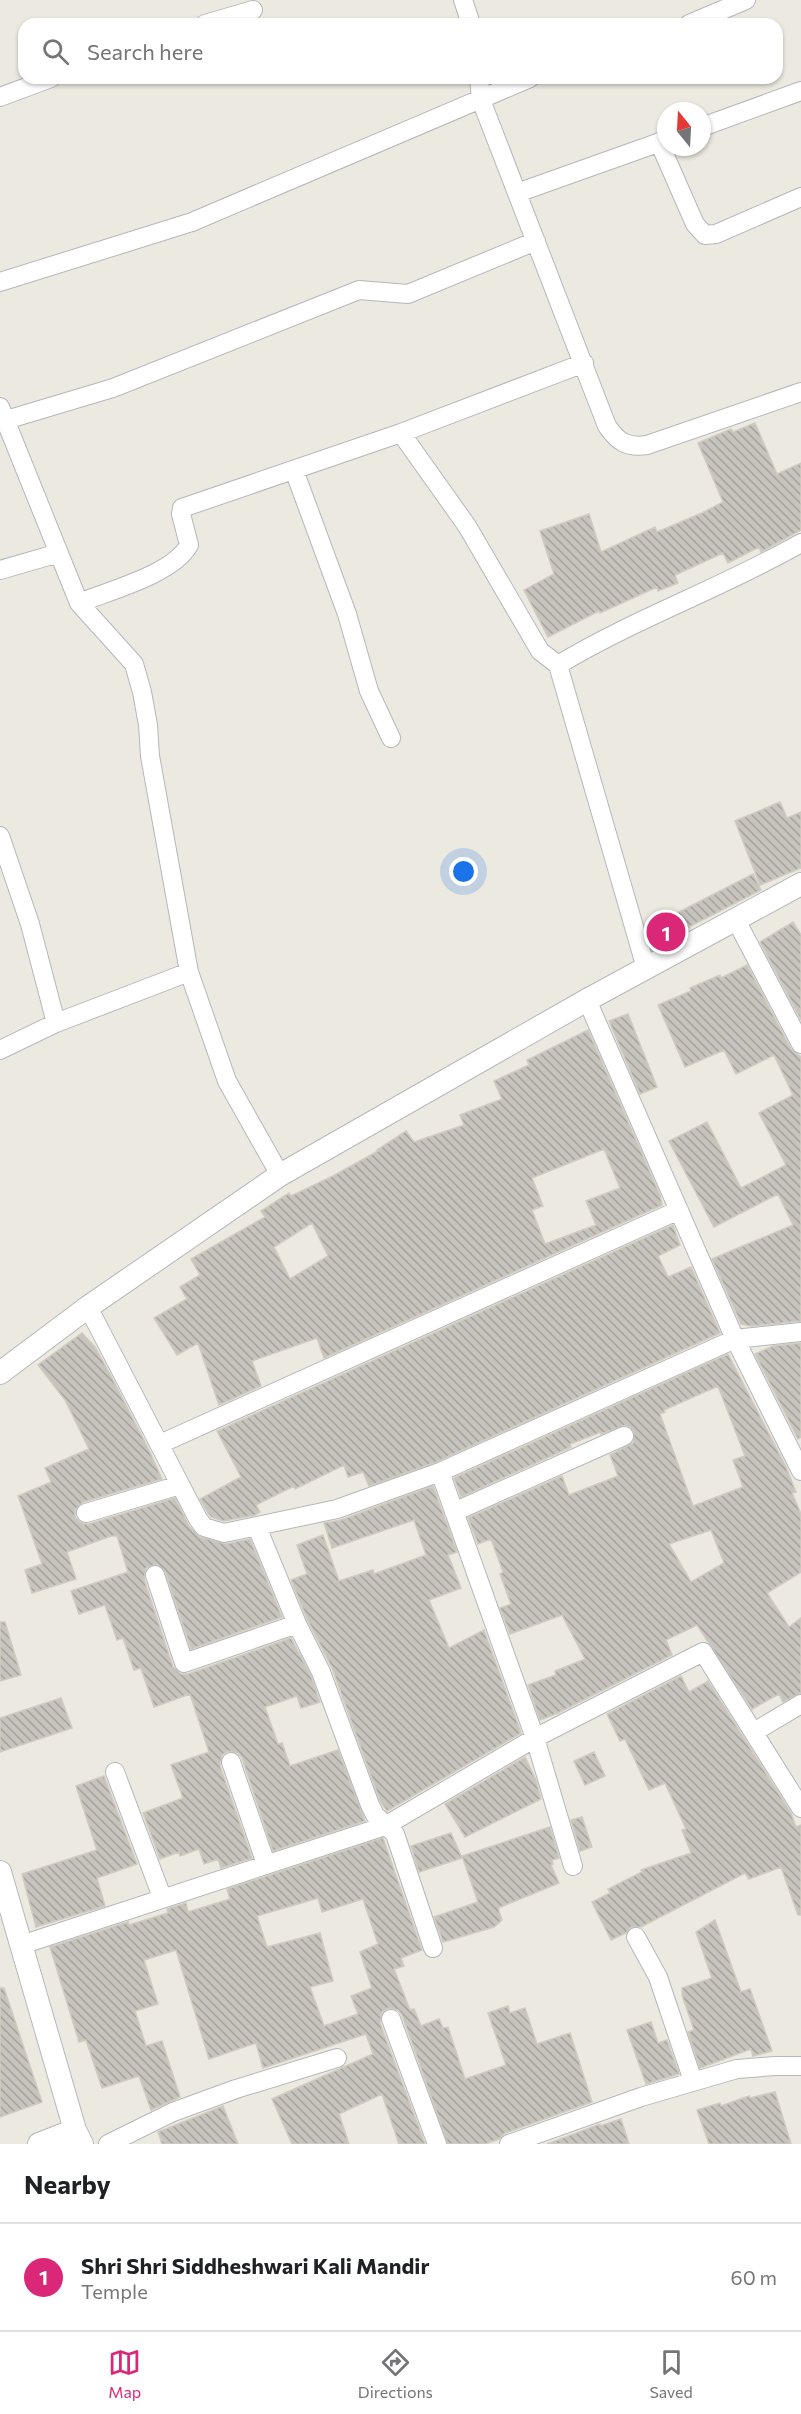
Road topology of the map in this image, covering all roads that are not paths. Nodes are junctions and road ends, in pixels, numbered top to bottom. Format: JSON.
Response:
{"nodes":[{"id":1,"x":463,"y":0,"type":"edge"},
{"id":2,"x":746,"y":0,"type":"edge"},
{"id":3,"x":253,"y":10,"type":"dead end"},
{"id":4,"x":226,"y":18,"type":"edge"},
{"id":5,"x":469,"y":18,"type":"edge"},
{"id":6,"x":703,"y":18,"type":"edge"},
{"id":7,"x":35,"y":84,"type":"edge"},
{"id":8,"x":479,"y":84,"type":"edge"},
{"id":9,"x":516,"y":84,"type":"edge"},
{"id":10,"x":801,"y":91,"type":"edge"},
{"id":11,"x":0,"y":97,"type":"edge"},
{"id":12,"x":480,"y":100,"type":"junction"},
{"id":13,"x":711,"y":124,"type":"edge"},
{"id":14,"x":657,"y":143,"type":"edge"},
{"id":15,"x":668,"y":156,"type":"edge"},
{"id":16,"x":517,"y":193,"type":"junction"},
{"id":17,"x":801,"y":197,"type":"edge"},
{"id":18,"x":536,"y":241,"type":"junction"},
{"id":19,"x":0,"y":282,"type":"edge"},
{"id":20,"x":584,"y":363,"type":"junction"},
{"id":21,"x":801,"y":392,"type":"edge"},
{"id":22,"x":3,"y":413,"type":"edge"},
{"id":23,"x":401,"y":433,"type":"junction"},
{"id":24,"x":294,"y":470,"type":"junction"},
{"id":25,"x":801,"y":543,"type":"edge"},
{"id":26,"x":60,"y":553,"type":"junction"},
{"id":27,"x":0,"y":570,"type":"edge"},
{"id":28,"x":79,"y":603,"type":"junction"},
{"id":29,"x":558,"y":664,"type":"junction"},
{"id":30,"x":391,"y":738,"type":"dead end"},
{"id":31,"x":0,"y":836,"type":"edge"},
{"id":32,"x":801,"y":884,"type":"edge"},
{"id":33,"x":736,"y":920,"type":"junction"},
{"id":34,"x":646,"y":968,"type":"junction"},
{"id":35,"x":189,"y":972,"type":"junction"},
{"id":36,"x":587,"y":1000,"type":"junction"},
{"id":37,"x":56,"y":1023,"type":"junction"},
{"id":38,"x":801,"y":1044,"type":"edge"},
{"id":39,"x":0,"y":1050,"type":"edge"},
{"id":40,"x":280,"y":1175,"type":"junction"},
{"id":41,"x":680,"y":1210,"type":"junction"},
{"id":42,"x":88,"y":1307,"type":"junction"},
{"id":43,"x":801,"y":1332,"type":"edge"},
{"id":44,"x":735,"y":1339,"type":"junction"},
{"id":45,"x":0,"y":1373,"type":"edge"},
{"id":46,"x":624,"y":1436,"type":"dead end"},
{"id":47,"x":160,"y":1444,"type":"junction"},
{"id":48,"x":801,"y":1471,"type":"edge"},
{"id":49,"x":440,"y":1472,"type":"junction"},
{"id":50,"x":180,"y":1485,"type":"junction"},
{"id":51,"x":454,"y":1512,"type":"junction"},
{"id":52,"x":86,"y":1514,"type":"dead end"},
{"id":53,"x":257,"y":1527,"type":"junction"},
{"id":54,"x":155,"y":1575,"type":"dead end"},
{"id":55,"x":297,"y":1624,"type":"junction"},
{"id":56,"x":801,"y":1704,"type":"edge"},
{"id":57,"x":754,"y":1732,"type":"junction"},
{"id":58,"x":536,"y":1738,"type":"junction"},
{"id":59,"x":231,"y":1762,"type":"dead end"},
{"id":60,"x":115,"y":1772,"type":"dead end"},
{"id":61,"x":801,"y":1808,"type":"edge"},
{"id":62,"x":385,"y":1826,"type":"junction"},
{"id":63,"x":266,"y":1864,"type":"junction"},
{"id":64,"x":573,"y":1866,"type":"dead end"},
{"id":65,"x":0,"y":1872,"type":"edge"},
{"id":66,"x":162,"y":1897,"type":"junction"},
{"id":67,"x":636,"y":1938,"type":"dead end"},
{"id":68,"x":21,"y":1945,"type":"junction"},
{"id":69,"x":433,"y":1948,"type":"dead end"},
{"id":70,"x":391,"y":2019,"type":"dead end"},
{"id":71,"x":338,"y":2058,"type":"dead end"},
{"id":72,"x":801,"y":2066,"type":"edge"},
{"id":73,"x":693,"y":2081,"type":"junction"},
{"id":74,"x":79,"y":2137,"type":"edge"},
{"id":75,"x":39,"y":2144,"type":"edge"},
{"id":76,"x":108,"y":2144,"type":"edge"},
{"id":77,"x":438,"y":2144,"type":"edge"},
{"id":78,"x":509,"y":2144,"type":"edge"}],
"edges":[{"from":1,"to":5,"type":"street"},
{"from":2,"to":6,"type":"street"},
{"from":3,"to":4,"type":"street"},
{"from":7,"to":11,"type":"street"},
{"from":8,"to":12,"type":"street"},
{"from":9,"to":12,"type":"street"},
{"from":10,"to":13,"type":"street"},
{"from":12,"to":16,"type":"street"},
{"from":12,"to":19,"type":"street"},
{"from":14,"to":16,"type":"street"},
{"from":15,"to":17,"type":"street"},
{"from":16,"to":18,"type":"street"},
{"from":18,"to":20,"type":"street"},
{"from":18,"to":22,"type":"street"},
{"from":20,"to":21,"type":"street"},
{"from":20,"to":23,"type":"street"},
{"from":22,"to":26,"type":"street"},
{"from":23,"to":24,"type":"street"},
{"from":23,"to":29,"type":"street"},
{"from":24,"to":28,"type":"street"},
{"from":24,"to":30,"type":"street"},
{"from":25,"to":29,"type":"street"},
{"from":26,"to":27,"type":"street"},
{"from":26,"to":28,"type":"street"},
{"from":28,"to":35,"type":"street"},
{"from":29,"to":34,"type":"street"},
{"from":31,"to":37,"type":"street"},
{"from":32,"to":33,"type":"street"},
{"from":33,"to":34,"type":"street"},
{"from":33,"to":38,"type":"street"},
{"from":34,"to":36,"type":"street"},
{"from":35,"to":37,"type":"street"},
{"from":35,"to":40,"type":"street"},
{"from":36,"to":40,"type":"street"},
{"from":36,"to":41,"type":"street"},
{"from":37,"to":39,"type":"street"},
{"from":40,"to":42,"type":"street"},
{"from":41,"to":44,"type":"street"},
{"from":41,"to":47,"type":"street"},
{"from":42,"to":45,"type":"street"},
{"from":42,"to":47,"type":"street"},
{"from":43,"to":44,"type":"street"},
{"from":44,"to":48,"type":"street"},
{"from":44,"to":49,"type":"street"},
{"from":46,"to":51,"type":"street"},
{"from":47,"to":50,"type":"street"},
{"from":49,"to":51,"type":"street"},
{"from":49,"to":53,"type":"street"},
{"from":50,"to":52,"type":"street"},
{"from":50,"to":53,"type":"street"},
{"from":51,"to":58,"type":"street"},
{"from":53,"to":55,"type":"street"},
{"from":54,"to":55,"type":"street"},
{"from":55,"to":62,"type":"street"},
{"from":56,"to":57,"type":"street"},
{"from":57,"to":58,"type":"street"},
{"from":57,"to":61,"type":"street"},
{"from":58,"to":62,"type":"street"},
{"from":58,"to":64,"type":"street"},
{"from":59,"to":63,"type":"street"},
{"from":60,"to":66,"type":"street"},
{"from":62,"to":63,"type":"street"},
{"from":62,"to":69,"type":"street"},
{"from":63,"to":66,"type":"street"},
{"from":65,"to":68,"type":"street"},
{"from":66,"to":68,"type":"street"},
{"from":67,"to":73,"type":"street"},
{"from":68,"to":74,"type":"street"},
{"from":70,"to":77,"type":"street"},
{"from":71,"to":76,"type":"street"},
{"from":72,"to":73,"type":"street"},
{"from":73,"to":78,"type":"street"},
{"from":74,"to":75,"type":"street"}]}
